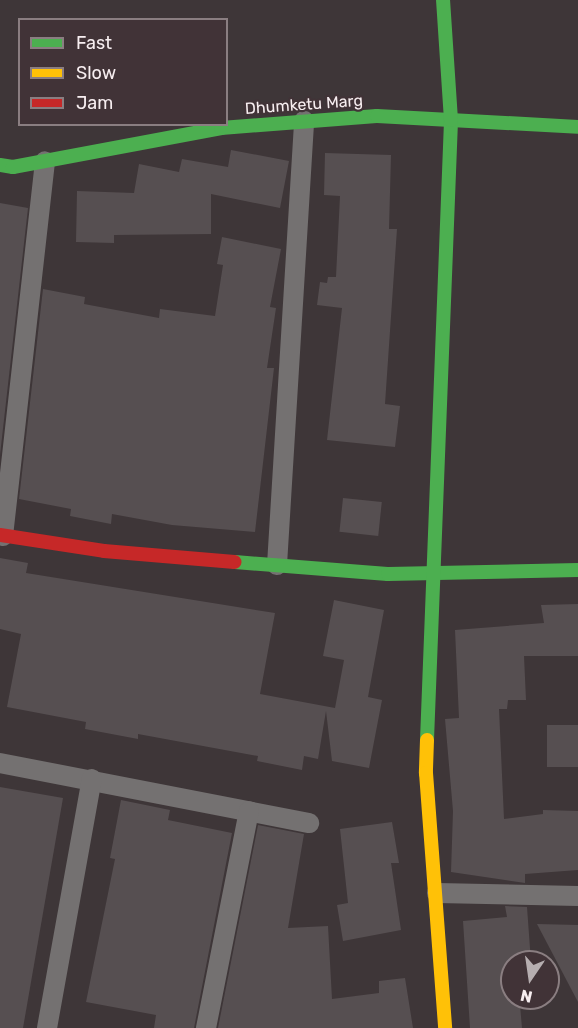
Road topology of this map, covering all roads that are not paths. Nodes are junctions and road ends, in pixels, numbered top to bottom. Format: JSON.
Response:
{"nodes":[{"id":1,"x":443,"y":0,"type":"edge"},
{"id":2,"x":451,"y":120,"type":"junction"},
{"id":3,"x":304,"y":121,"type":"junction"},
{"id":4,"x":578,"y":127,"type":"edge"},
{"id":5,"x":45,"y":161,"type":"junction"},
{"id":6,"x":0,"y":165,"type":"edge"},
{"id":7,"x":2,"y":535,"type":"edge"},
{"id":8,"x":277,"y":565,"type":"junction"},
{"id":9,"x":578,"y":570,"type":"edge"},
{"id":10,"x":434,"y":573,"type":"junction"},
{"id":11,"x":0,"y":763,"type":"edge"},
{"id":12,"x":92,"y":779,"type":"junction"},
{"id":13,"x":249,"y":811,"type":"junction"},
{"id":14,"x":309,"y":823,"type":"dead end"},
{"id":15,"x":437,"y":893,"type":"junction"},
{"id":16,"x":578,"y":896,"type":"edge"},
{"id":17,"x":47,"y":1028,"type":"edge"},
{"id":18,"x":206,"y":1028,"type":"edge"},
{"id":19,"x":445,"y":1028,"type":"edge"}],
"edges":[{"from":1,"to":2,"type":"street"},
{"from":2,"to":3,"type":"street","name":"Dhumketu Marg"},
{"from":2,"to":4,"type":"street","name":"Dhumketu Marg"},
{"from":2,"to":10,"type":"street"},
{"from":3,"to":5,"type":"street","name":"Dhumketu Marg"},
{"from":3,"to":8,"type":"street"},
{"from":5,"to":6,"type":"street","name":"Dhumketu Marg"},
{"from":5,"to":7,"type":"street"},
{"from":7,"to":8,"type":"street"},
{"from":8,"to":10,"type":"street"},
{"from":9,"to":10,"type":"street"},
{"from":10,"to":15,"type":"street"},
{"from":11,"to":12,"type":"street"},
{"from":12,"to":13,"type":"street"},
{"from":12,"to":17,"type":"street"},
{"from":13,"to":14,"type":"street"},
{"from":13,"to":18,"type":"street"},
{"from":15,"to":16,"type":"street"},
{"from":15,"to":19,"type":"street"}]}
